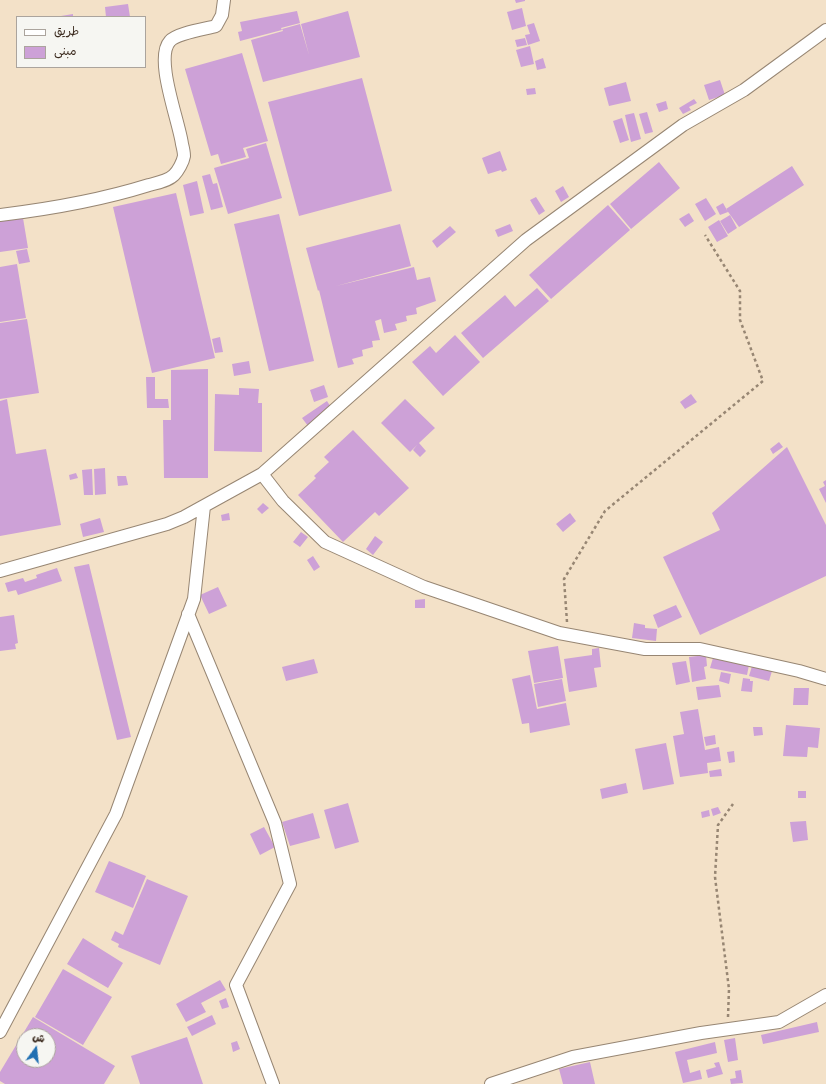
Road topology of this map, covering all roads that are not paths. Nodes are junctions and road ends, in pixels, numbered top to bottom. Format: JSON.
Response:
{"nodes":[{"id":1,"x":224,"y":0,"type":"edge"},
{"id":2,"x":826,"y":30,"type":"edge"},
{"id":3,"x":0,"y":215,"type":"edge"},
{"id":4,"x":262,"y":474,"type":"junction"},
{"id":5,"x":204,"y":506,"type":"junction"},
{"id":6,"x":0,"y":571,"type":"edge"},
{"id":7,"x":188,"y":614,"type":"junction"},
{"id":8,"x":826,"y":679,"type":"edge"},
{"id":9,"x":826,"y":995,"type":"edge"},
{"id":10,"x":0,"y":1032,"type":"edge"},
{"id":11,"x":273,"y":1084,"type":"edge"},
{"id":12,"x":491,"y":1084,"type":"edge"}],
"edges":[{"from":1,"to":3,"type":"street"},
{"from":2,"to":4,"type":"street"},
{"from":4,"to":5,"type":"street"},
{"from":4,"to":8,"type":"street"},
{"from":5,"to":6,"type":"street"},
{"from":5,"to":7,"type":"street"},
{"from":7,"to":10,"type":"street"},
{"from":7,"to":11,"type":"street"},
{"from":9,"to":12,"type":"street"}]}
